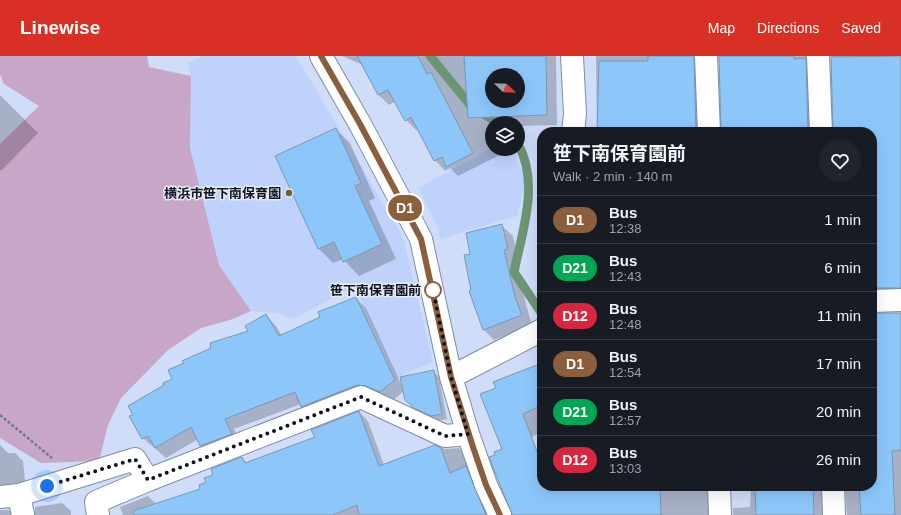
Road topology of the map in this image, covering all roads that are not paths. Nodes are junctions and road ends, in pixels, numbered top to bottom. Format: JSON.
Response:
{"nodes":[{"id":1,"x":321,"y":56,"type":"edge"},
{"id":2,"x":572,"y":56,"type":"edge"},
{"id":3,"x":706,"y":56,"type":"edge"},
{"id":4,"x":818,"y":56,"type":"edge"},
{"id":5,"x":573,"y":127,"type":"edge"},
{"id":6,"x":709,"y":127,"type":"edge"},
{"id":7,"x":821,"y":127,"type":"edge"},
{"id":8,"x":901,"y":300,"type":"edge"},
{"id":9,"x":877,"y":301,"type":"edge"},
{"id":10,"x":537,"y":332,"type":"edge"},
{"id":11,"x":451,"y":377,"type":"junction"},
{"id":12,"x":468,"y":434,"type":"junction"},
{"id":13,"x":148,"y":480,"type":"junction"},
{"id":14,"x":719,"y":491,"type":"edge"},
{"id":15,"x":833,"y":491,"type":"edge"},
{"id":16,"x":14,"y":502,"type":"edge"},
{"id":17,"x":98,"y":515,"type":"edge"},
{"id":18,"x":500,"y":515,"type":"edge"},
{"id":19,"x":720,"y":515,"type":"edge"},
{"id":20,"x":834,"y":515,"type":"edge"}],
"edges":[{"from":1,"to":11,"type":"street"},
{"from":2,"to":5,"type":"street"},
{"from":3,"to":6,"type":"street"},
{"from":4,"to":7,"type":"street"},
{"from":8,"to":9,"type":"street"},
{"from":10,"to":11,"type":"street"},
{"from":11,"to":12,"type":"street"},
{"from":12,"to":13,"type":"street"},
{"from":12,"to":18,"type":"street"},
{"from":13,"to":16,"type":"street"},
{"from":13,"to":17,"type":"street"},
{"from":14,"to":19,"type":"street"},
{"from":15,"to":20,"type":"street"}]}
